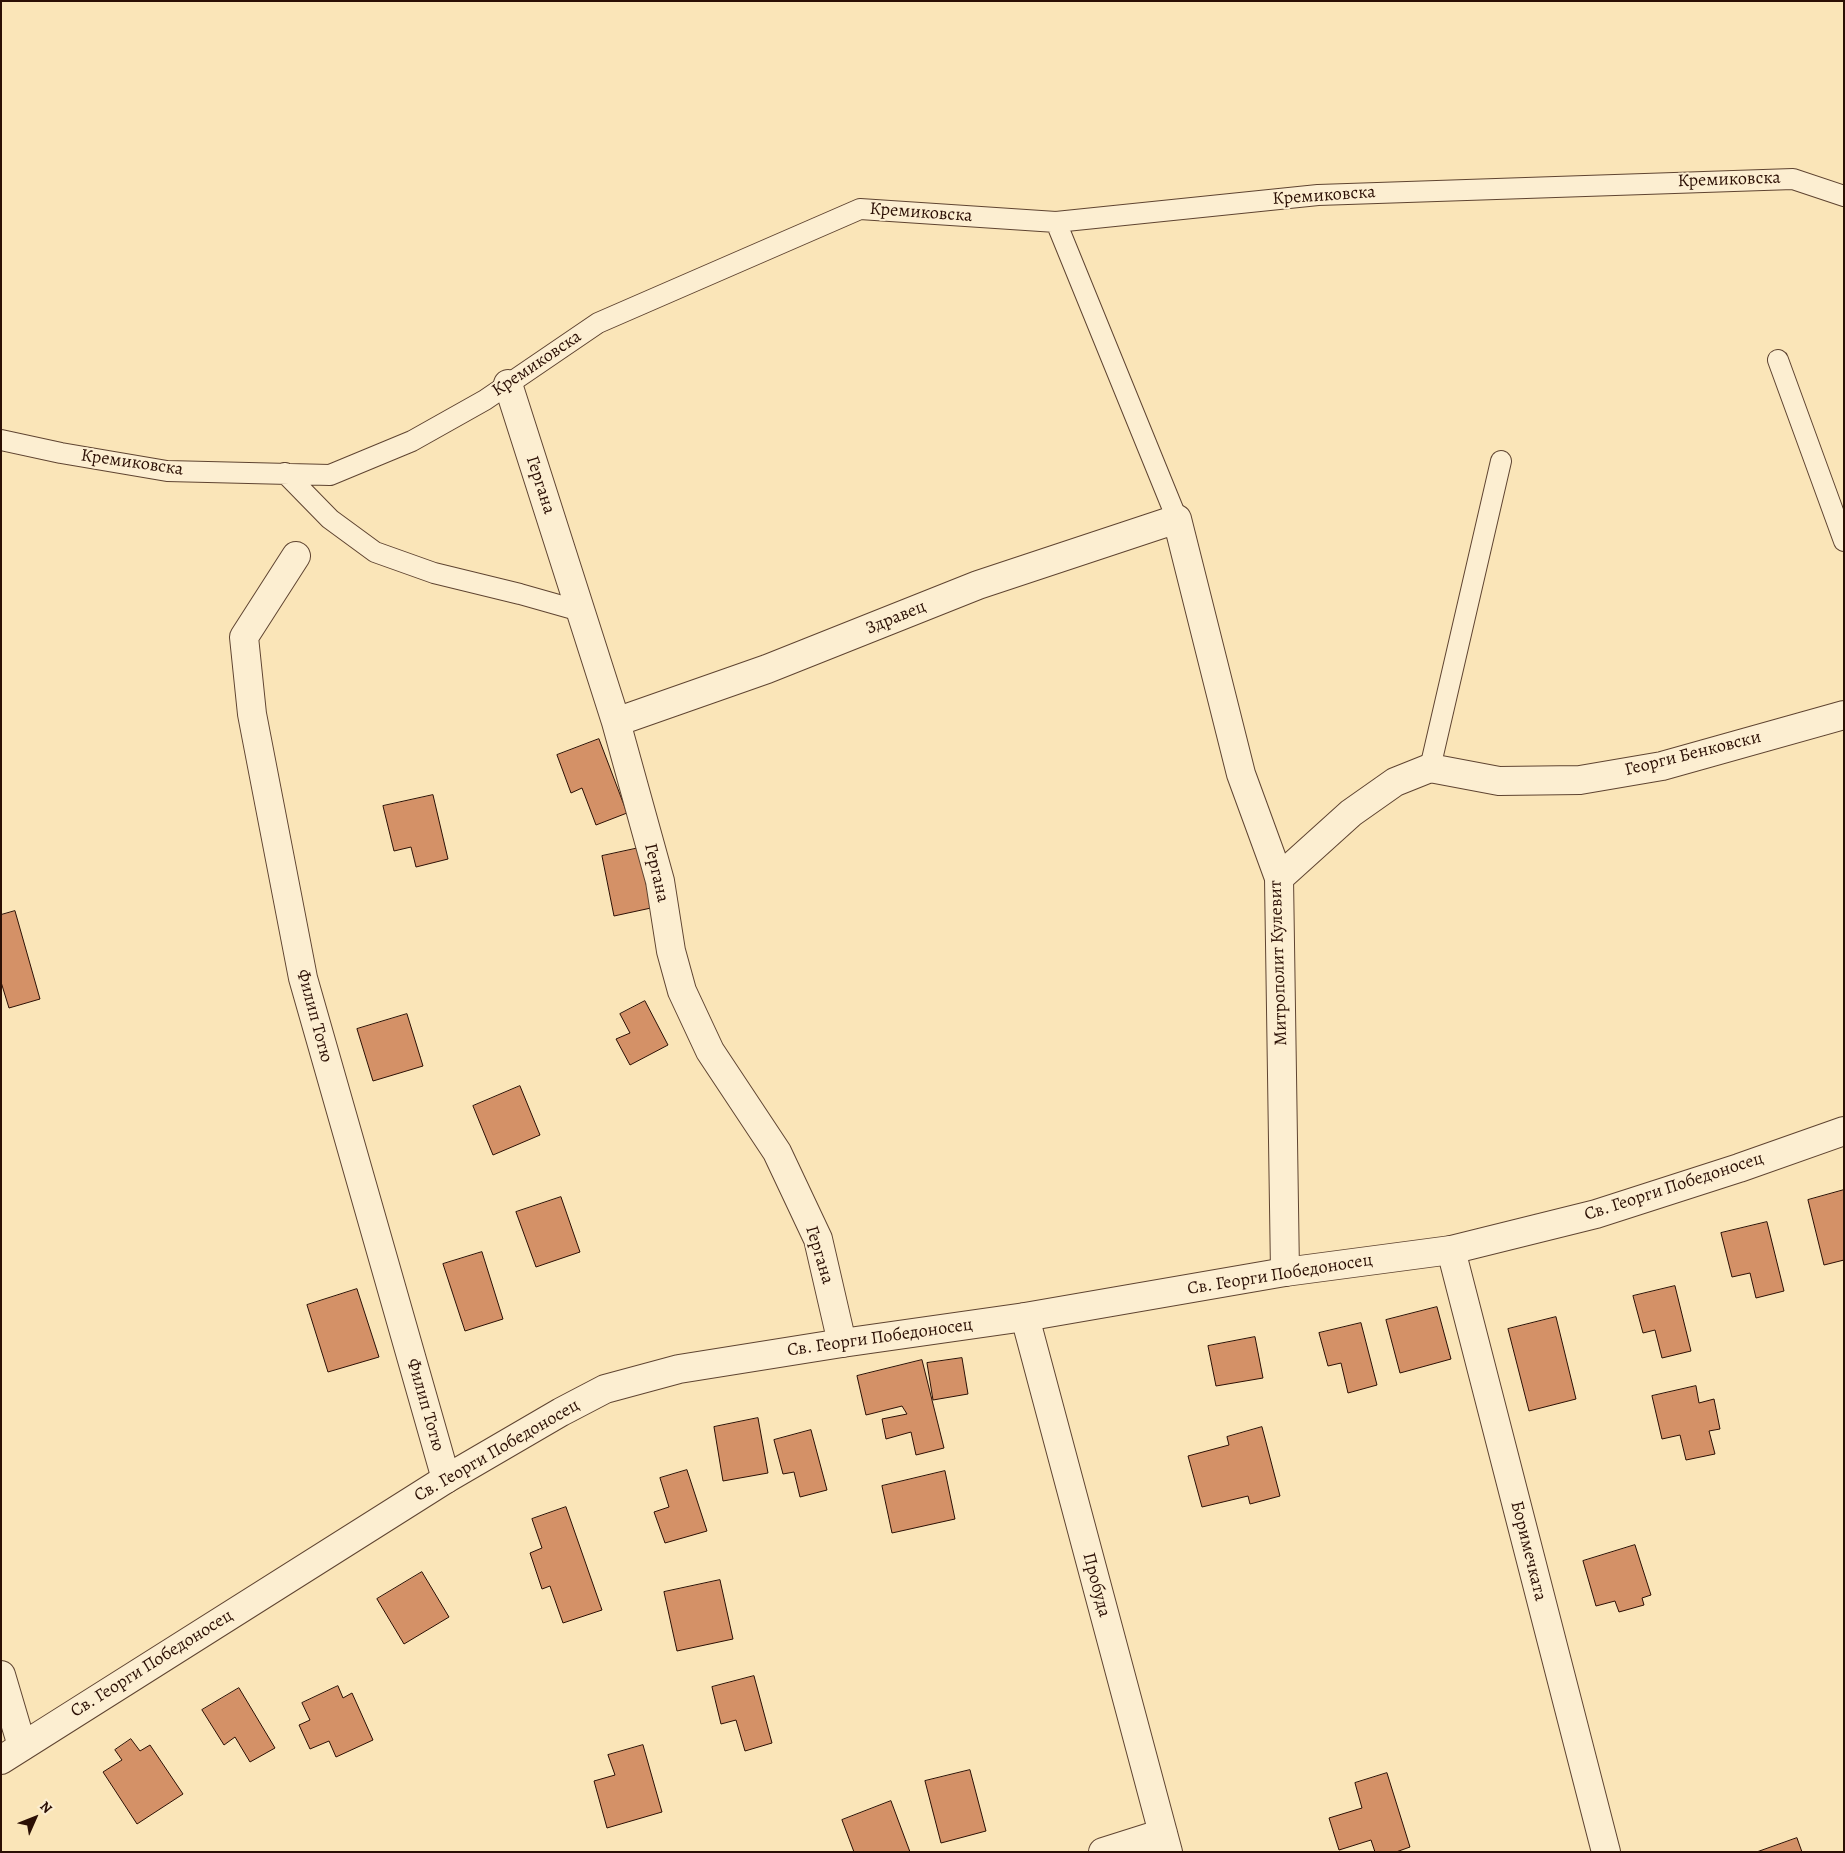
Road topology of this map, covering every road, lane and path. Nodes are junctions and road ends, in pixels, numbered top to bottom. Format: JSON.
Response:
{"nodes":[{"id":1,"x":1844,"y":196,"type":"edge"},
{"id":2,"x":1056,"y":222,"type":"junction"},
{"id":3,"x":1778,"y":360,"type":"dead end"},
{"id":4,"x":508,"y":384,"type":"junction"},
{"id":5,"x":1,"y":440,"type":"edge"},
{"id":6,"x":1501,"y":461,"type":"dead end"},
{"id":7,"x":285,"y":473,"type":"junction"},
{"id":8,"x":1177,"y":518,"type":"junction"},
{"id":9,"x":1844,"y":541,"type":"edge"},
{"id":10,"x":296,"y":556,"type":"dead end"},
{"id":11,"x":580,"y":612,"type":"junction"},
{"id":12,"x":1844,"y":715,"type":"edge"},
{"id":13,"x":616,"y":722,"type":"junction"},
{"id":14,"x":1430,"y":768,"type":"junction"},
{"id":15,"x":1279,"y":878,"type":"junction"},
{"id":16,"x":1844,"y":1131,"type":"edge"},
{"id":17,"x":1451,"y":1250,"type":"junction"},
{"id":18,"x":1285,"y":1272,"type":"junction"},
{"id":19,"x":1025,"y":1317,"type":"junction"},
{"id":20,"x":842,"y":1343,"type":"junction"},
{"id":21,"x":446,"y":1479,"type":"junction"},
{"id":22,"x":1,"y":1675,"type":"edge"},
{"id":23,"x":12,"y":1753,"type":"edge"},
{"id":24,"x":1165,"y":1842,"type":"edge"},
{"id":25,"x":1103,"y":1852,"type":"edge"},
{"id":26,"x":1606,"y":1852,"type":"edge"}],
"edges":[{"from":1,"to":2,"type":"lane","name":"Кремиковска"},
{"from":2,"to":4,"type":"lane","name":"Кремиковска"},
{"from":2,"to":8,"type":"lane"},
{"from":3,"to":9,"type":"lane"},
{"from":4,"to":7,"type":"lane","name":"Кремиковска"},
{"from":4,"to":11,"type":"street","name":"Гергана"},
{"from":5,"to":7,"type":"lane","name":"Кремиковска"},
{"from":6,"to":14,"type":"lane"},
{"from":7,"to":11,"type":"lane"},
{"from":8,"to":13,"type":"street","name":"Здравец"},
{"from":8,"to":15,"type":"street","name":"Митрополит Кулевит"},
{"from":10,"to":21,"type":"street","name":"Филип Тотю"},
{"from":11,"to":13,"type":"street","name":"Гергана"},
{"from":12,"to":14,"type":"street","name":"Георги Бенковски"},
{"from":13,"to":20,"type":"street","name":"Гергана"},
{"from":14,"to":15,"type":"street"},
{"from":15,"to":18,"type":"street","name":"Митрополит Кулевит"},
{"from":16,"to":17,"type":"street","name":"Св. Георги Победоносец"},
{"from":17,"to":18,"type":"street","name":"Св. Георги Победоносец"},
{"from":17,"to":26,"type":"street","name":"Боримечката"},
{"from":18,"to":19,"type":"street","name":"Св. Георги Победоносец"},
{"from":19,"to":20,"type":"street","name":"Св. Георги Победоносец"},
{"from":19,"to":24,"type":"street","name":"Пробуда"},
{"from":20,"to":21,"type":"street","name":"Св. Георги Победоносец"},
{"from":21,"to":23,"type":"street","name":"Св. Георги Победоносец"},
{"from":22,"to":23,"type":"street"},
{"from":24,"to":25,"type":"street"}]}
